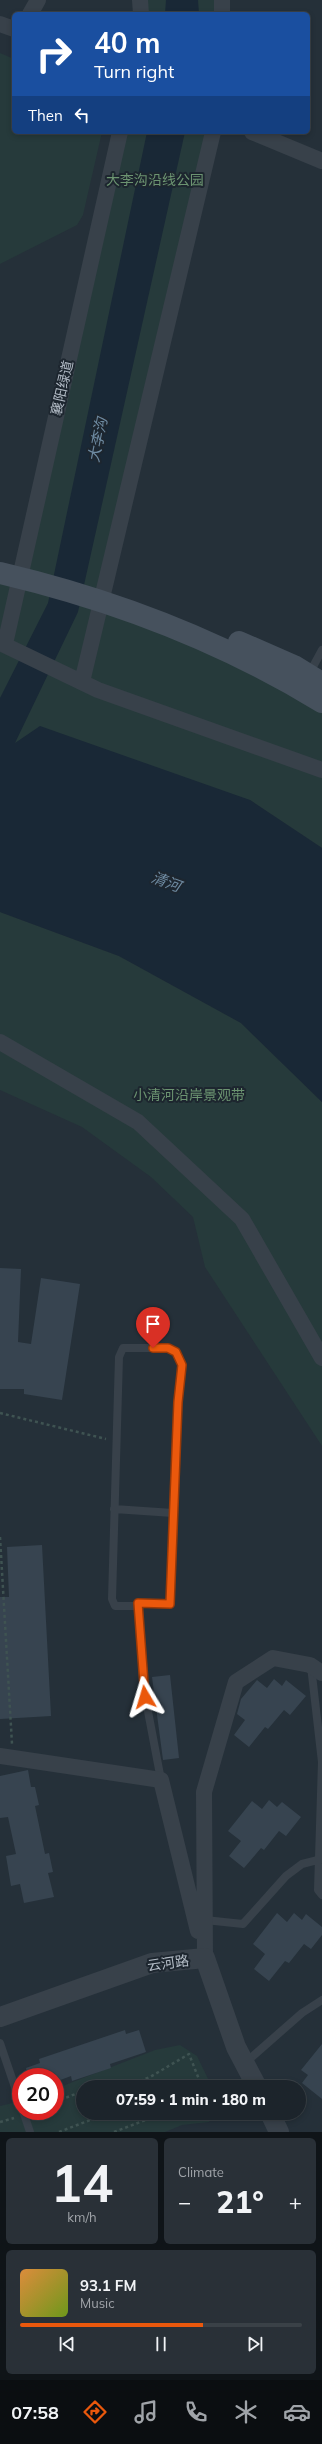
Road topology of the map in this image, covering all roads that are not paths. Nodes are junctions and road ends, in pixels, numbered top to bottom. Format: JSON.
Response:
{"nodes":[{"id":1,"x":38,"y":0,"type":"edge"},
{"id":2,"x":140,"y":0,"type":"edge"},
{"id":3,"x":222,"y":0,"type":"edge"},
{"id":4,"x":31,"y":12,"type":"edge"},
{"id":5,"x":141,"y":12,"type":"edge"},
{"id":6,"x":222,"y":12,"type":"edge"},
{"id":7,"x":0,"y":24,"type":"edge"},
{"id":8,"x":12,"y":28,"type":"edge"},
{"id":9,"x":120,"y":134,"type":"edge"},
{"id":10,"x":212,"y":134,"type":"edge"},
{"id":11,"x":257,"y":134,"type":"edge"},
{"id":12,"x":322,"y":161,"type":"edge"},
{"id":13,"x":0,"y":559,"type":"edge"},
{"id":14,"x":21,"y":572,"type":"edge"},
{"id":15,"x":97,"y":592,"type":"junction"},
{"id":16,"x":7,"y":645,"type":"edge"},
{"id":17,"x":322,"y":650,"type":"edge"},
{"id":18,"x":315,"y":679,"type":"edge"},
{"id":19,"x":78,"y":680,"type":"junction"},
{"id":20,"x":322,"y":702,"type":"edge"},
{"id":21,"x":322,"y":770,"type":"edge"},
{"id":22,"x":0,"y":1042,"type":"edge"},
{"id":23,"x":322,"y":1358,"type":"edge"},
{"id":24,"x":114,"y":1510,"type":"junction"},
{"id":25,"x":173,"y":1513,"type":"junction"},
{"id":26,"x":139,"y":1606,"type":"junction"},
{"id":27,"x":316,"y":1669,"type":"edge"},
{"id":28,"x":6,"y":1757,"type":"edge"},
{"id":29,"x":161,"y":1780,"type":"junction"},
{"id":30,"x":320,"y":1859,"type":"edge"},
{"id":31,"x":322,"y":1895,"type":"edge"},
{"id":32,"x":205,"y":1920,"type":"junction"},
{"id":33,"x":205,"y":1958,"type":"junction"},
{"id":34,"x":322,"y":2000,"type":"edge"},
{"id":35,"x":0,"y":2017,"type":"edge"},
{"id":36,"x":0,"y":2043,"type":"edge"},
{"id":37,"x":246,"y":2063,"type":"junction"},
{"id":38,"x":12,"y":2078,"type":"edge"},
{"id":39,"x":253,"y":2080,"type":"edge"},
{"id":40,"x":26,"y":2120,"type":"edge"},
{"id":41,"x":273,"y":2120,"type":"edge"},
{"id":42,"x":30,"y":2132,"type":"edge"},
{"id":43,"x":279,"y":2132,"type":"edge"}],
"edges":[{"from":1,"to":4,"type":"street"},
{"from":2,"to":5,"type":"street"},
{"from":3,"to":6,"type":"street"},
{"from":7,"to":8,"type":"street"},
{"from":9,"to":14,"type":"street","name":"襄阳绿道"},
{"from":10,"to":15,"type":"street"},
{"from":11,"to":12,"type":"street"},
{"from":13,"to":14,"type":"main road"},
{"from":14,"to":15,"type":"main road"},
{"from":14,"to":16,"type":"street","name":"襄阳绿道"},
{"from":15,"to":18,"type":"main road"},
{"from":15,"to":19,"type":"street"},
{"from":15,"to":20,"type":"main road"},
{"from":16,"to":19,"type":"street"},
{"from":17,"to":18,"type":"lane"},
{"from":19,"to":21,"type":"street"},
{"from":22,"to":23,"type":"street"},
{"from":24,"to":25,"type":"lane"},
{"from":24,"to":25,"type":"lane"},
{"from":24,"to":26,"type":"lane"},
{"from":25,"to":26,"type":"lane"},
{"from":26,"to":29,"type":"lane"},
{"from":27,"to":30,"type":"lane"},
{"from":27,"to":32,"type":"street"},
{"from":28,"to":29,"type":"street"},
{"from":29,"to":33,"type":"street"},
{"from":30,"to":31,"type":"lane"},
{"from":30,"to":32,"type":"lane"},
{"from":32,"to":33,"type":"street"},
{"from":33,"to":35,"type":"street","name":"云河路"},
{"from":33,"to":37,"type":"street","name":"云河路"},
{"from":34,"to":37,"type":"lane"},
{"from":36,"to":38,"type":"lane"},
{"from":37,"to":39,"type":"street","name":"云河路"},
{"from":40,"to":42,"type":"lane"},
{"from":41,"to":43,"type":"street"}]}
